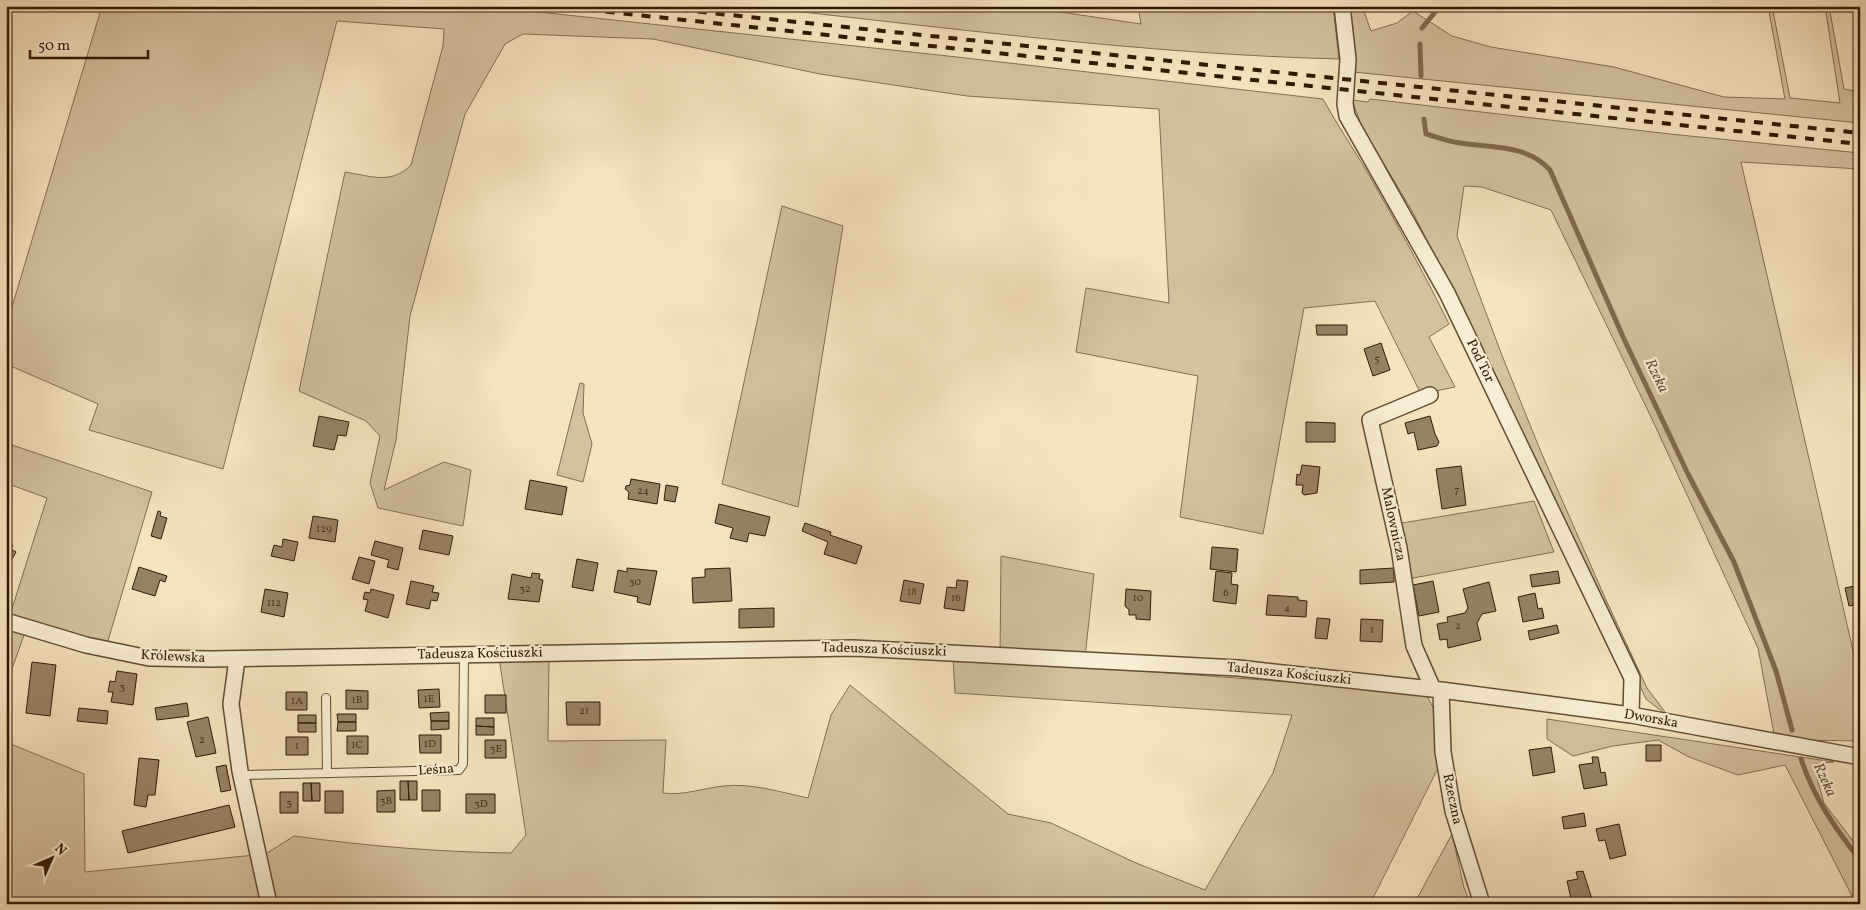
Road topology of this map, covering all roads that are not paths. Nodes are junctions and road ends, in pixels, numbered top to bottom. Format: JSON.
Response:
{"nodes":[{"id":1,"x":1342,"y":6,"type":"edge"},
{"id":2,"x":1430,"y":395,"type":"dead end"},
{"id":3,"x":6,"y":621,"type":"edge"},
{"id":4,"x":464,"y":654,"type":"junction"},
{"id":5,"x":327,"y":656,"type":"joint"},
{"id":6,"x":237,"y":659,"type":"junction"},
{"id":7,"x":1437,"y":690,"type":"junction"},
{"id":8,"x":326,"y":698,"type":"dead end"},
{"id":9,"x":1631,"y":715,"type":"junction"},
{"id":10,"x":1860,"y":757,"type":"edge"},
{"id":11,"x":327,"y":773,"type":"junction"},
{"id":12,"x":240,"y":775,"type":"junction"},
{"id":13,"x":269,"y":904,"type":"edge"},
{"id":14,"x":1482,"y":904,"type":"edge"}],
"edges":[{"from":1,"to":9,"type":"street","name":"Pod Tor"},
{"from":2,"to":7,"type":"street","name":"Malownicza"},
{"from":3,"to":6,"type":"street","name":"Królewska"},
{"from":4,"to":5,"type":"street","name":"Tadeusza Kościuszki"},
{"from":4,"to":7,"type":"street","name":"Tadeusza Kościuszki"},
{"from":4,"to":11,"type":"lane","name":"Leśna"},
{"from":5,"to":6,"type":"street","name":"Królewska"},
{"from":6,"to":12,"type":"street"},
{"from":7,"to":9,"type":"street","name":"Dworska"},
{"from":7,"to":14,"type":"street","name":"Rzeczna"},
{"from":8,"to":11,"type":"lane"},
{"from":9,"to":10,"type":"street","name":"Dworska"},
{"from":11,"to":12,"type":"lane","name":"Leśna"},
{"from":12,"to":13,"type":"street"}]}
